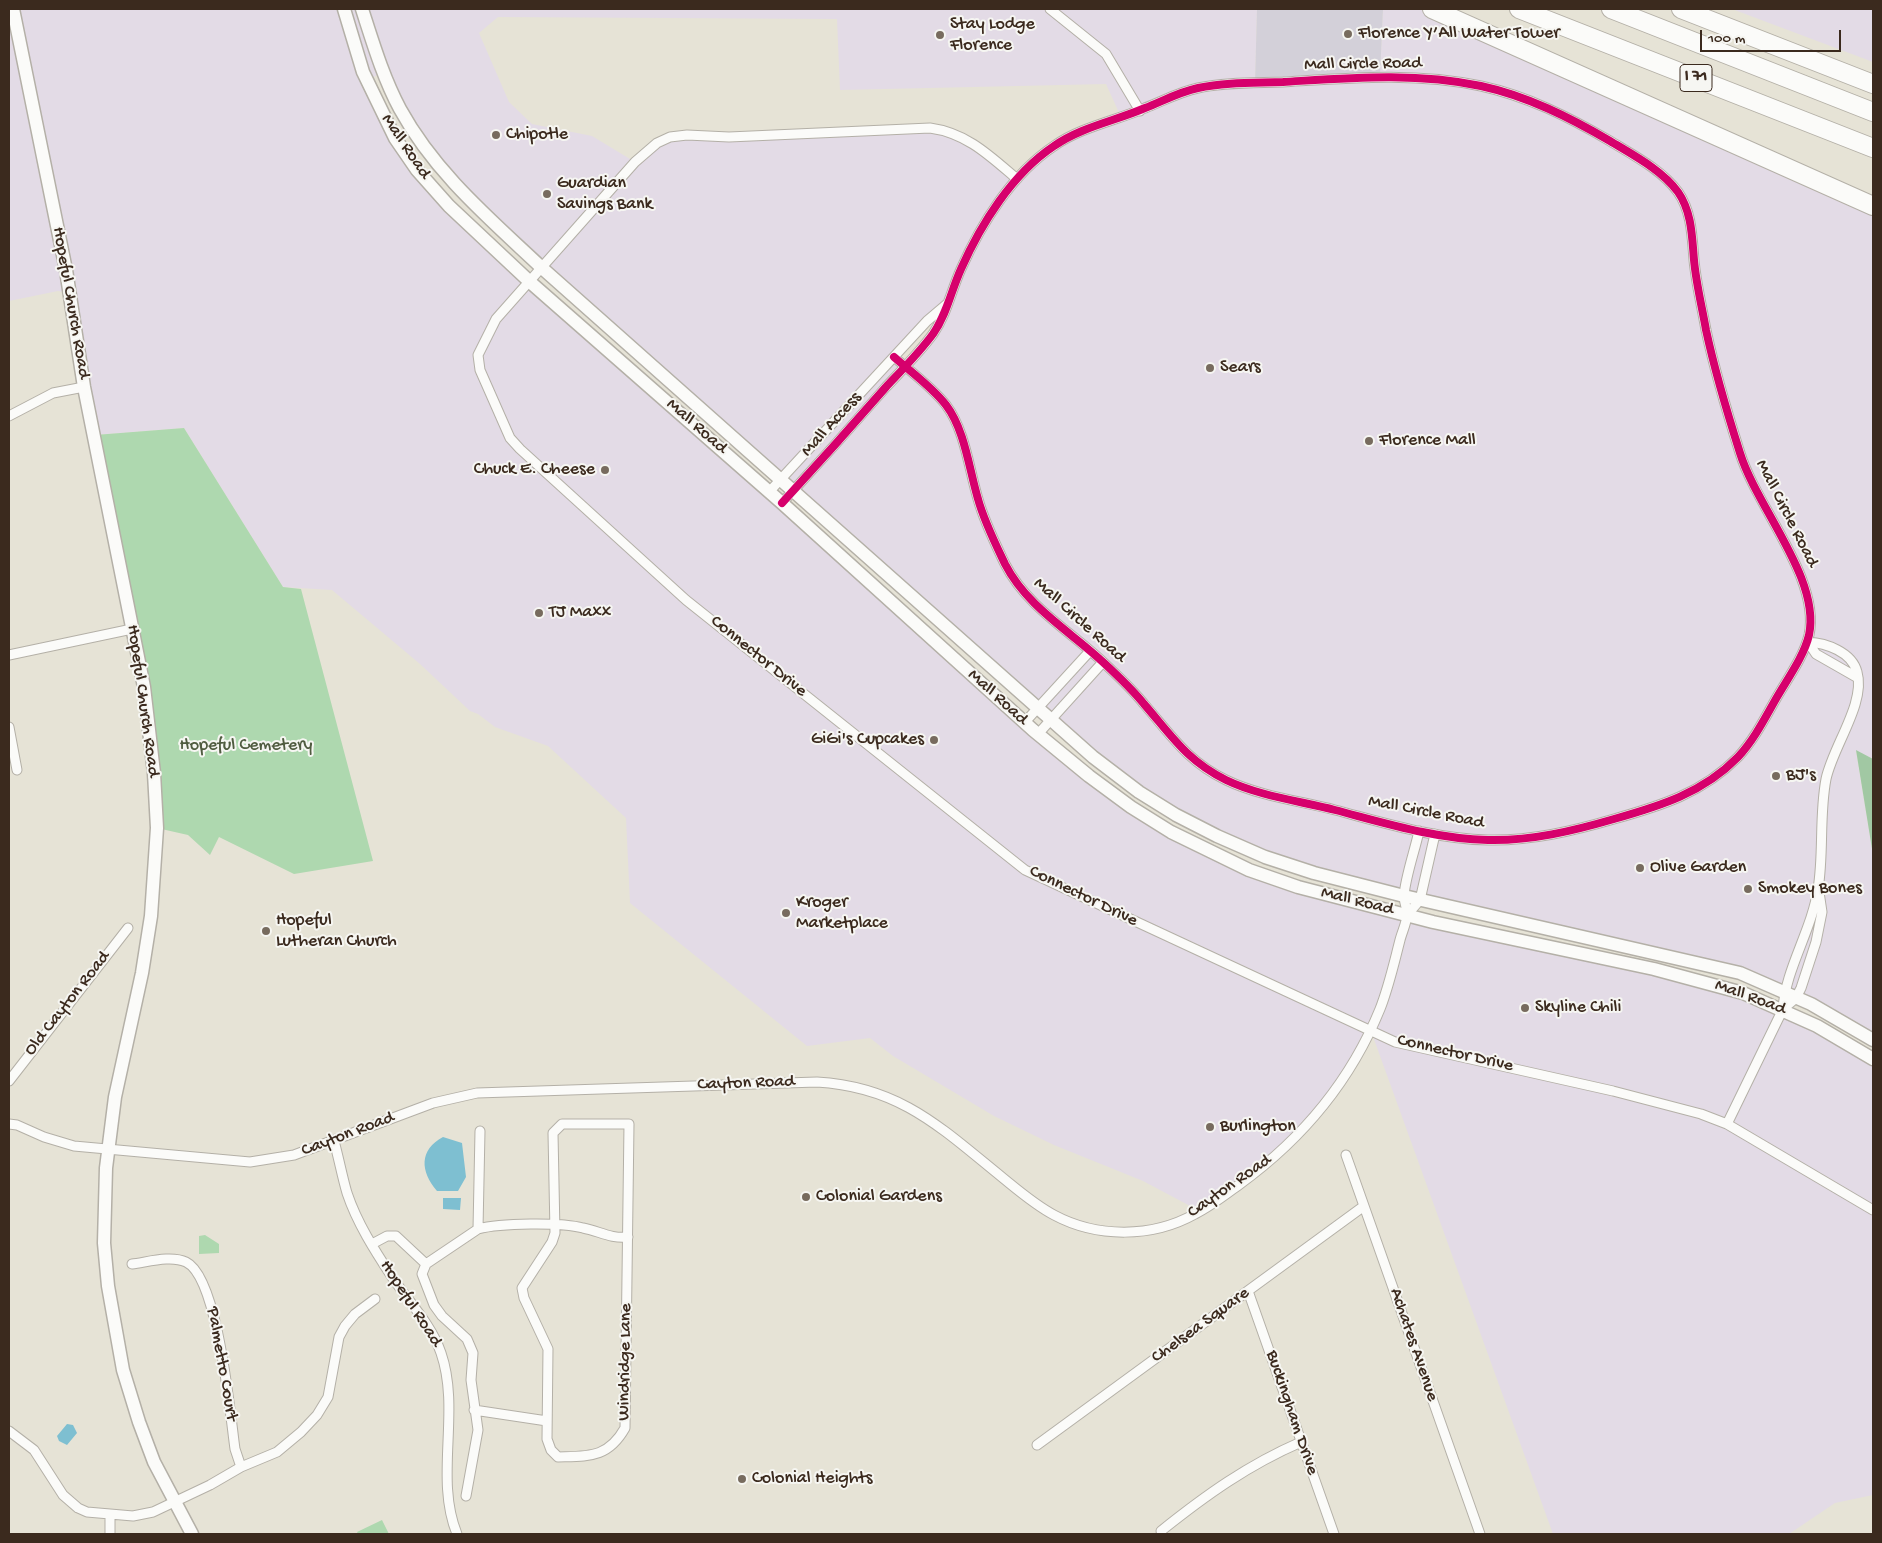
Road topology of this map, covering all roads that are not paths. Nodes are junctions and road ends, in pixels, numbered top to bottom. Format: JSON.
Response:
{"nodes":[{"id":1,"x":13,"y":9,"type":"edge"},
{"id":2,"x":344,"y":9,"type":"edge"},
{"id":3,"x":362,"y":9,"type":"edge"},
{"id":4,"x":1050,"y":9,"type":"edge"},
{"id":5,"x":1432,"y":9,"type":"edge"},
{"id":6,"x":1519,"y":9,"type":"edge"},
{"id":7,"x":1611,"y":9,"type":"edge"},
{"id":8,"x":1681,"y":9,"type":"edge"},
{"id":9,"x":1873,"y":84,"type":"edge"},
{"id":10,"x":1140,"y":111,"type":"junction"},
{"id":11,"x":1873,"y":112,"type":"edge"},
{"id":12,"x":1873,"y":148,"type":"edge"},
{"id":13,"x":1017,"y":179,"type":"junction"},
{"id":14,"x":1873,"y":206,"type":"edge"},
{"id":15,"x":542,"y":268,"type":"junction"},
{"id":16,"x":530,"y":282,"type":"junction"},
{"id":17,"x":949,"y":303,"type":"junction"},
{"id":18,"x":894,"y":357,"type":"junction"},
{"id":19,"x":904,"y":366,"type":"junction"},
{"id":20,"x":84,"y":387,"type":"junction"},
{"id":21,"x":9,"y":416,"type":"edge"},
{"id":22,"x":782,"y":478,"type":"junction"},
{"id":23,"x":794,"y":490,"type":"junction"},
{"id":24,"x":769,"y":492,"type":"junction"},
{"id":25,"x":782,"y":503,"type":"junction"},
{"id":26,"x":132,"y":629,"type":"junction"},
{"id":27,"x":1808,"y":642,"type":"junction"},
{"id":28,"x":1090,"y":651,"type":"junction"},
{"id":29,"x":9,"y":655,"type":"edge"},
{"id":30,"x":1103,"y":662,"type":"junction"},
{"id":31,"x":1039,"y":708,"type":"junction"},
{"id":32,"x":1051,"y":720,"type":"junction"},
{"id":33,"x":1025,"y":722,"type":"junction"},
{"id":34,"x":9,"y":727,"type":"edge"},
{"id":35,"x":1038,"y":734,"type":"junction"},
{"id":36,"x":17,"y":770,"type":"dead end"},
{"id":37,"x":1419,"y":831,"type":"junction"},
{"id":38,"x":1435,"y":834,"type":"junction"},
{"id":39,"x":1818,"y":890,"type":"junction"},
{"id":40,"x":1404,"y":896,"type":"junction"},
{"id":41,"x":1420,"y":900,"type":"junction"},
{"id":42,"x":1407,"y":915,"type":"junction"},
{"id":43,"x":128,"y":928,"type":"dead end"},
{"id":44,"x":1784,"y":992,"type":"junction"},
{"id":45,"x":1796,"y":998,"type":"junction"},
{"id":46,"x":1783,"y":1009,"type":"junction"},
{"id":47,"x":1370,"y":1031,"type":"junction"},
{"id":48,"x":1873,"y":1040,"type":"edge"},
{"id":49,"x":1873,"y":1060,"type":"edge"},
{"id":50,"x":9,"y":1081,"type":"edge"},
{"id":51,"x":9,"y":1124,"type":"edge"},
{"id":52,"x":1727,"y":1124,"type":"junction"},
{"id":53,"x":480,"y":1131,"type":"dead end"},
{"id":54,"x":334,"y":1141,"type":"junction"},
{"id":55,"x":107,"y":1150,"type":"junction"},
{"id":56,"x":1346,"y":1155,"type":"dead end"},
{"id":57,"x":1364,"y":1206,"type":"junction"},
{"id":58,"x":1873,"y":1210,"type":"edge"},
{"id":59,"x":554,"y":1226,"type":"junction"},
{"id":60,"x":478,"y":1229,"type":"junction"},
{"id":61,"x":628,"y":1237,"type":"junction"},
{"id":62,"x":372,"y":1244,"type":"junction"},
{"id":63,"x":132,"y":1264,"type":"dead end"},
{"id":64,"x":426,"y":1264,"type":"junction"},
{"id":65,"x":1248,"y":1291,"type":"junction"},
{"id":66,"x":375,"y":1299,"type":"dead end"},
{"id":67,"x":474,"y":1410,"type":"junction"},
{"id":68,"x":547,"y":1421,"type":"junction"},
{"id":69,"x":9,"y":1432,"type":"edge"},
{"id":70,"x":1302,"y":1442,"type":"junction"},
{"id":71,"x":1037,"y":1445,"type":"dead end"},
{"id":72,"x":241,"y":1467,"type":"junction"},
{"id":73,"x":466,"y":1496,"type":"dead end"},
{"id":74,"x":173,"y":1502,"type":"junction"},
{"id":75,"x":110,"y":1514,"type":"junction"},
{"id":76,"x":1161,"y":1531,"type":"dead end"},
{"id":77,"x":110,"y":1534,"type":"edge"},
{"id":78,"x":192,"y":1534,"type":"edge"},
{"id":79,"x":457,"y":1534,"type":"edge"},
{"id":80,"x":1334,"y":1534,"type":"edge"},
{"id":81,"x":1480,"y":1534,"type":"edge"}],
"edges":[{"from":1,"to":20,"type":"main road","name":"Hopeful Church Road"},
{"from":2,"to":16,"type":"main road","name":"Mall Road"},
{"from":3,"to":15,"type":"main road","name":"Mall Road"},
{"from":4,"to":10,"type":"street"},
{"from":5,"to":14,"type":"highway"},
{"from":6,"to":12,"type":"highway","number":"I 71"},
{"from":7,"to":11,"type":"highway","number":"I 71"},
{"from":8,"to":9,"type":"highway"},
{"from":10,"to":13,"type":"street","name":"Mall Circle Road"},
{"from":10,"to":27,"type":"street","name":"Mall Circle Road"},
{"from":13,"to":15,"type":"street"},
{"from":13,"to":17,"type":"street","name":"Mall Circle Road"},
{"from":15,"to":16,"type":"street"},
{"from":15,"to":22,"type":"main road","name":"Mall Road"},
{"from":16,"to":24,"type":"main road","name":"Mall Road"},
{"from":16,"to":47,"type":"street","name":"Connector Drive"},
{"from":17,"to":18,"type":"street"},
{"from":17,"to":19,"type":"street","name":"Mall Circle Road"},
{"from":18,"to":19,"type":"street","name":"Mall Circle Road"},
{"from":18,"to":22,"type":"street","name":"Mall Access"},
{"from":19,"to":23,"type":"street","name":"Mall Access"},
{"from":19,"to":28,"type":"street","name":"Mall Circle Road"},
{"from":20,"to":21,"type":"street"},
{"from":20,"to":26,"type":"main road","name":"Hopeful Church Road"},
{"from":22,"to":23,"type":"main road","name":"Mall Road"},
{"from":22,"to":24,"type":"street","name":"Mall Access"},
{"from":23,"to":25,"type":"street","name":"Mall Access"},
{"from":23,"to":31,"type":"main road","name":"Mall Road"},
{"from":24,"to":25,"type":"main road","name":"Mall Road"},
{"from":25,"to":33,"type":"main road","name":"Mall Road"},
{"from":26,"to":29,"type":"street"},
{"from":26,"to":55,"type":"main road","name":"Hopeful Church Road"},
{"from":27,"to":38,"type":"street","name":"Mall Circle Road"},
{"from":27,"to":39,"type":"street"},
{"from":28,"to":30,"type":"street","name":"Mall Circle Road"},
{"from":28,"to":31,"type":"street"},
{"from":30,"to":32,"type":"street"},
{"from":30,"to":37,"type":"street","name":"Mall Circle Road"},
{"from":31,"to":32,"type":"main road","name":"Mall Road"},
{"from":31,"to":33,"type":"street"},
{"from":32,"to":35,"type":"street"},
{"from":32,"to":40,"type":"main road","name":"Mall Road"},
{"from":33,"to":35,"type":"main road","name":"Mall Road"},
{"from":34,"to":36,"type":"street"},
{"from":35,"to":42,"type":"main road","name":"Mall Road"},
{"from":37,"to":38,"type":"street","name":"Mall Circle Road"},
{"from":37,"to":40,"type":"street"},
{"from":38,"to":41,"type":"street"},
{"from":39,"to":44,"type":"street"},
{"from":39,"to":45,"type":"street"},
{"from":40,"to":41,"type":"main road","name":"Mall Road"},
{"from":40,"to":42,"type":"street"},
{"from":41,"to":42,"type":"street"},
{"from":41,"to":44,"type":"main road","name":"Mall Road"},
{"from":42,"to":46,"type":"main road","name":"Mall Road"},
{"from":42,"to":47,"type":"street","name":"Cayton Road"},
{"from":43,"to":50,"type":"street","name":"Old Cayton Road"},
{"from":44,"to":45,"type":"main road","name":"Mall Road"},
{"from":44,"to":46,"type":"street"},
{"from":45,"to":46,"type":"street"},
{"from":45,"to":48,"type":"main road","name":"Mall Road"},
{"from":46,"to":49,"type":"main road","name":"Mall Road"},
{"from":46,"to":52,"type":"street"},
{"from":47,"to":52,"type":"street","name":"Connector Drive"},
{"from":47,"to":54,"type":"street","name":"Cayton Road"},
{"from":51,"to":55,"type":"street","name":"Cayton Road"},
{"from":52,"to":58,"type":"street","name":"Connector Drive"},
{"from":53,"to":60,"type":"street"},
{"from":54,"to":55,"type":"street","name":"Cayton Road"},
{"from":54,"to":62,"type":"street","name":"Hopeful Road"},
{"from":55,"to":74,"type":"main road","name":"Hopeful Church Road"},
{"from":56,"to":57,"type":"street","name":"Achates Avenue"},
{"from":57,"to":65,"type":"street","name":"Chelsea Square"},
{"from":57,"to":81,"type":"street","name":"Achates Avenue"},
{"from":59,"to":60,"type":"street"},
{"from":59,"to":61,"type":"street"},
{"from":59,"to":61,"type":"street","name":"Windridge Lane"},
{"from":59,"to":68,"type":"street","name":"Windridge Lane"},
{"from":60,"to":64,"type":"street"},
{"from":61,"to":68,"type":"street","name":"Windridge Lane"},
{"from":62,"to":64,"type":"street"},
{"from":62,"to":79,"type":"street","name":"Hopeful Road"},
{"from":63,"to":72,"type":"street","name":"Palmetto Court"},
{"from":64,"to":67,"type":"street"},
{"from":65,"to":70,"type":"street","name":"Buckingham Drive"},
{"from":65,"to":71,"type":"street","name":"Chelsea Square"},
{"from":66,"to":72,"type":"street"},
{"from":67,"to":68,"type":"street"},
{"from":67,"to":73,"type":"street"},
{"from":69,"to":75,"type":"street"},
{"from":70,"to":76,"type":"street"},
{"from":70,"to":80,"type":"street","name":"Buckingham Drive"},
{"from":72,"to":74,"type":"street"},
{"from":74,"to":75,"type":"street"},
{"from":74,"to":78,"type":"main road","name":"Hopeful Church Road"},
{"from":75,"to":77,"type":"street"}]}
